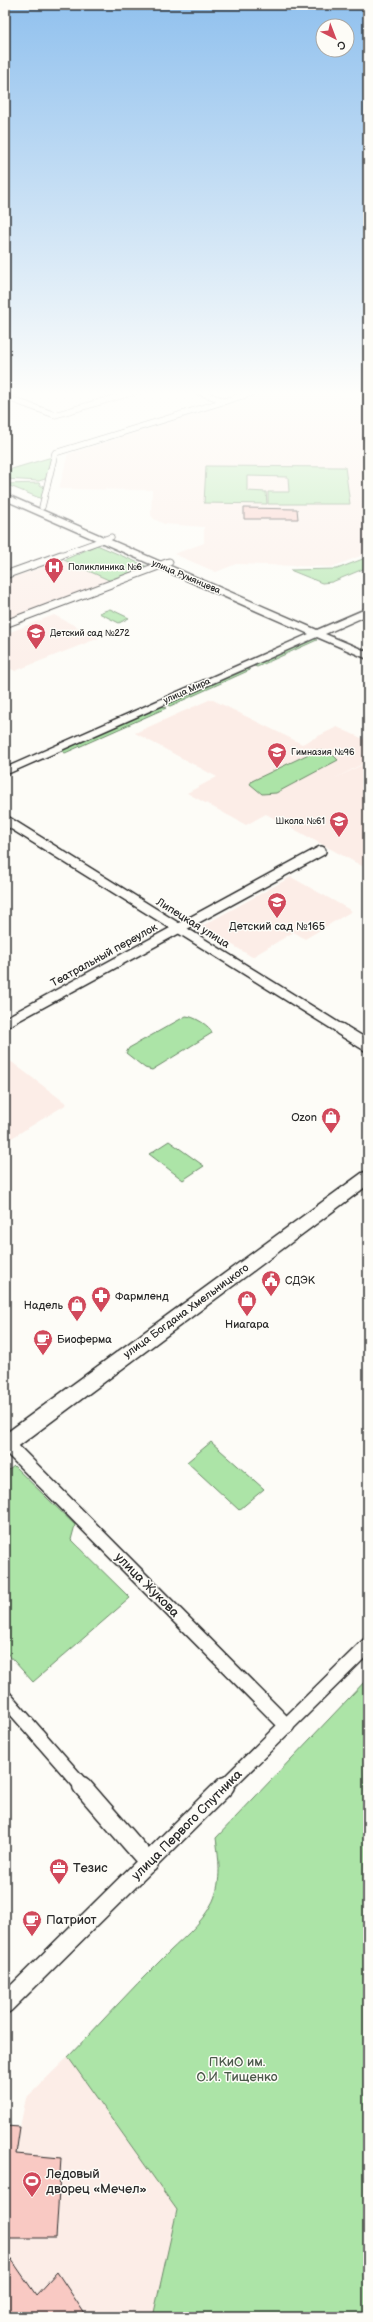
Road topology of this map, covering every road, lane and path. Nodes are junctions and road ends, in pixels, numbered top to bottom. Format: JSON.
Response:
{"nodes":[{"id":1,"x":8,"y":498,"type":"edge"},
{"id":2,"x":22,"y":498,"type":"edge"},
{"id":3,"x":44,"y":498,"type":"edge"},
{"id":4,"x":42,"y":507,"type":"junction"},
{"id":5,"x":107,"y":539,"type":"junction"},
{"id":6,"x":165,"y":564,"type":"junction"},
{"id":7,"x":5,"y":575,"type":"edge"},
{"id":8,"x":368,"y":611,"type":"edge"},
{"id":9,"x":5,"y":624,"type":"edge"},
{"id":10,"x":322,"y":632,"type":"junction"},
{"id":11,"x":368,"y":647,"type":"edge"},
{"id":12,"x":368,"y":656,"type":"edge"},
{"id":13,"x":5,"y":772,"type":"edge"},
{"id":14,"x":5,"y":820,"type":"edge"},
{"id":15,"x":321,"y":851,"type":"dead end"},
{"id":16,"x":178,"y":928,"type":"junction"},
{"id":17,"x":5,"y":1023,"type":"edge"},
{"id":18,"x":368,"y":1046,"type":"edge"},
{"id":19,"x":368,"y":1177,"type":"edge"},
{"id":20,"x":6,"y":1444,"type":"edge"},
{"id":21,"x":368,"y":1645,"type":"edge"},
{"id":22,"x":5,"y":1698,"type":"edge"},
{"id":23,"x":287,"y":1726,"type":"junction"},
{"id":24,"x":148,"y":1863,"type":"junction"},
{"id":25,"x":5,"y":2004,"type":"edge"}],
"edges":[{"from":1,"to":5,"type":"main road","name":"улица Румянцева"},
{"from":2,"to":4,"type":"main road","name":"улица Румянцева"},
{"from":3,"to":4,"type":"street"},
{"from":4,"to":5,"type":"main road","name":"улица Румянцева"},
{"from":5,"to":6,"type":"main road","name":"улица Румянцева"},
{"from":5,"to":7,"type":"street"},
{"from":6,"to":9,"type":"street"},
{"from":6,"to":10,"type":"main road","name":"улица Румянцева"},
{"from":8,"to":10,"type":"main road","name":"улица Мира"},
{"from":10,"to":11,"type":"main road","name":"улица Румянцева"},
{"from":10,"to":12,"type":"main road","name":"улица Румянцева"},
{"from":10,"to":13,"type":"main road","name":"улица Мира"},
{"from":14,"to":16,"type":"street","name":"Липецкая улица"},
{"from":15,"to":16,"type":"street","name":"Театральный переулок"},
{"from":16,"to":17,"type":"street","name":"Театральный переулок"},
{"from":16,"to":18,"type":"street","name":"Липецкая улица"},
{"from":19,"to":20,"type":"main road","name":"улица Богдана Хмельницкого"},
{"from":20,"to":23,"type":"street","name":"улица Жукова"},
{"from":21,"to":23,"type":"street","name":"улица Первого Спутника"},
{"from":22,"to":24,"type":"street"},
{"from":23,"to":24,"type":"street","name":"улица Первого Спутника"},
{"from":24,"to":25,"type":"street","name":"улица Первого Спутника"}]}
